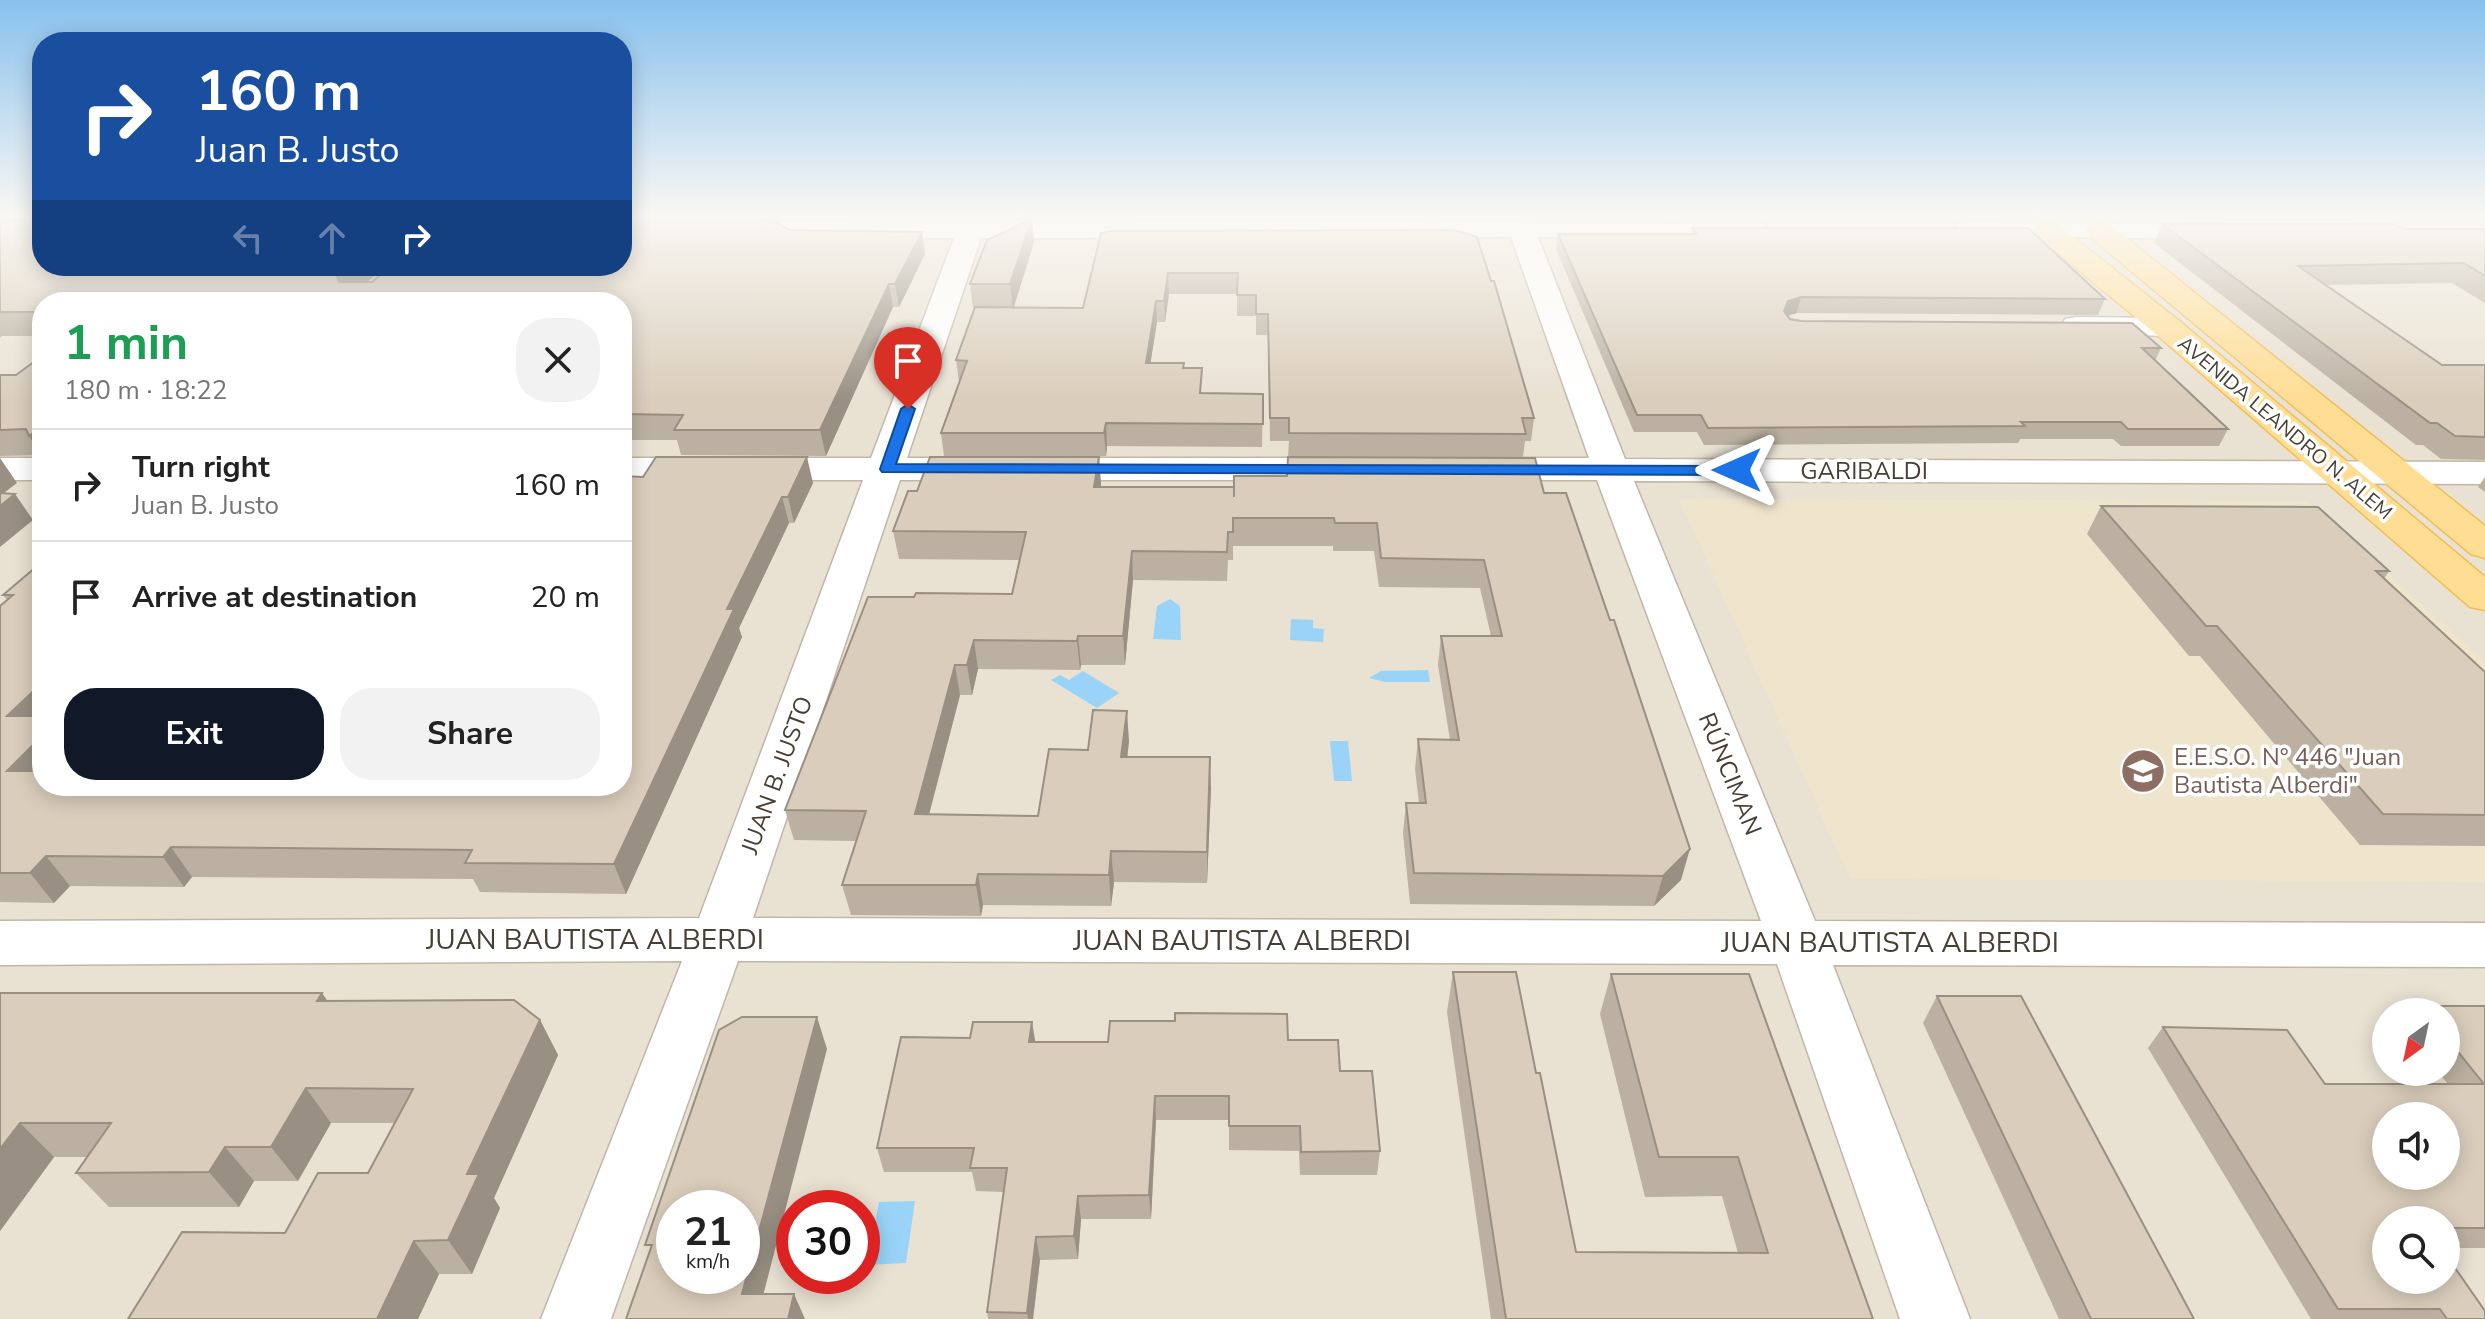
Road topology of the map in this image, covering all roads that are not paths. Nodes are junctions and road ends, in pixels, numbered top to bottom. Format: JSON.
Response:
{"nodes":[{"id":1,"x":954,"y":278,"type":"edge"},
{"id":2,"x":1540,"y":278,"type":"edge"},
{"id":3,"x":2106,"y":278,"type":"edge"},
{"id":4,"x":2157,"y":278,"type":"edge"},
{"id":5,"x":2044,"y":326,"type":"edge"},
{"id":6,"x":2167,"y":327,"type":"junction"},
{"id":7,"x":0,"y":469,"type":"edge"},
{"id":8,"x":32,"y":469,"type":"edge"},
{"id":9,"x":632,"y":469,"type":"edge"},
{"id":10,"x":887,"y":469,"type":"junction"},
{"id":11,"x":1375,"y":469,"type":"edge"},
{"id":12,"x":1438,"y":469,"type":"edge"},
{"id":13,"x":1611,"y":470,"type":"junction"},
{"id":14,"x":2338,"y":473,"type":"junction"},
{"id":15,"x":2395,"y":473,"type":"junction"},
{"id":16,"x":2485,"y":473,"type":"edge"},
{"id":17,"x":2485,"y":546,"type":"edge"},
{"id":18,"x":2485,"y":598,"type":"edge"},
{"id":19,"x":718,"y":939,"type":"junction"},
{"id":20,"x":0,"y":943,"type":"edge"},
{"id":21,"x":1797,"y":943,"type":"junction"},
{"id":22,"x":2485,"y":945,"type":"edge"},
{"id":23,"x":576,"y":1319,"type":"edge"},
{"id":24,"x":1935,"y":1319,"type":"edge"}],
"edges":[{"from":1,"to":10,"type":"street","name":"JUAN B. JUSTO"},
{"from":2,"to":13,"type":"street","name":"RÚNCIMAN"},
{"from":3,"to":6,"type":"main road","name":"AVENIDA LEANDRO N. ALEM"},
{"from":4,"to":15,"type":"main road","name":"AVENIDA LEANDRO N. ALEM"},
{"from":5,"to":6,"type":"street"},
{"from":6,"to":14,"type":"main road","name":"AVENIDA LEANDRO N. ALEM"},
{"from":7,"to":8,"type":"street"},
{"from":9,"to":10,"type":"street"},
{"from":10,"to":11,"type":"street"},
{"from":10,"to":19,"type":"street","name":"JUAN B. JUSTO"},
{"from":12,"to":13,"type":"street","name":"GARIBALDI"},
{"from":13,"to":14,"type":"street","name":"GARIBALDI"},
{"from":13,"to":21,"type":"street","name":"RÚNCIMAN"},
{"from":14,"to":15,"type":"street","name":"GARIBALDI"},
{"from":14,"to":18,"type":"main road","name":"AVENIDA LEANDRO N. ALEM"},
{"from":15,"to":16,"type":"street","name":"GARIBALDI"},
{"from":15,"to":17,"type":"main road","name":"AVENIDA LEANDRO N. ALEM"},
{"from":19,"to":20,"type":"street","name":"JUAN BAUTISTA ALBERDI"},
{"from":19,"to":21,"type":"street","name":"JUAN BAUTISTA ALBERDI"},
{"from":19,"to":23,"type":"street","name":"JUAN B. JUSTO"},
{"from":21,"to":22,"type":"street","name":"JUAN BAUTISTA ALBERDI"},
{"from":21,"to":24,"type":"street","name":"RÚNCIMAN"}]}
